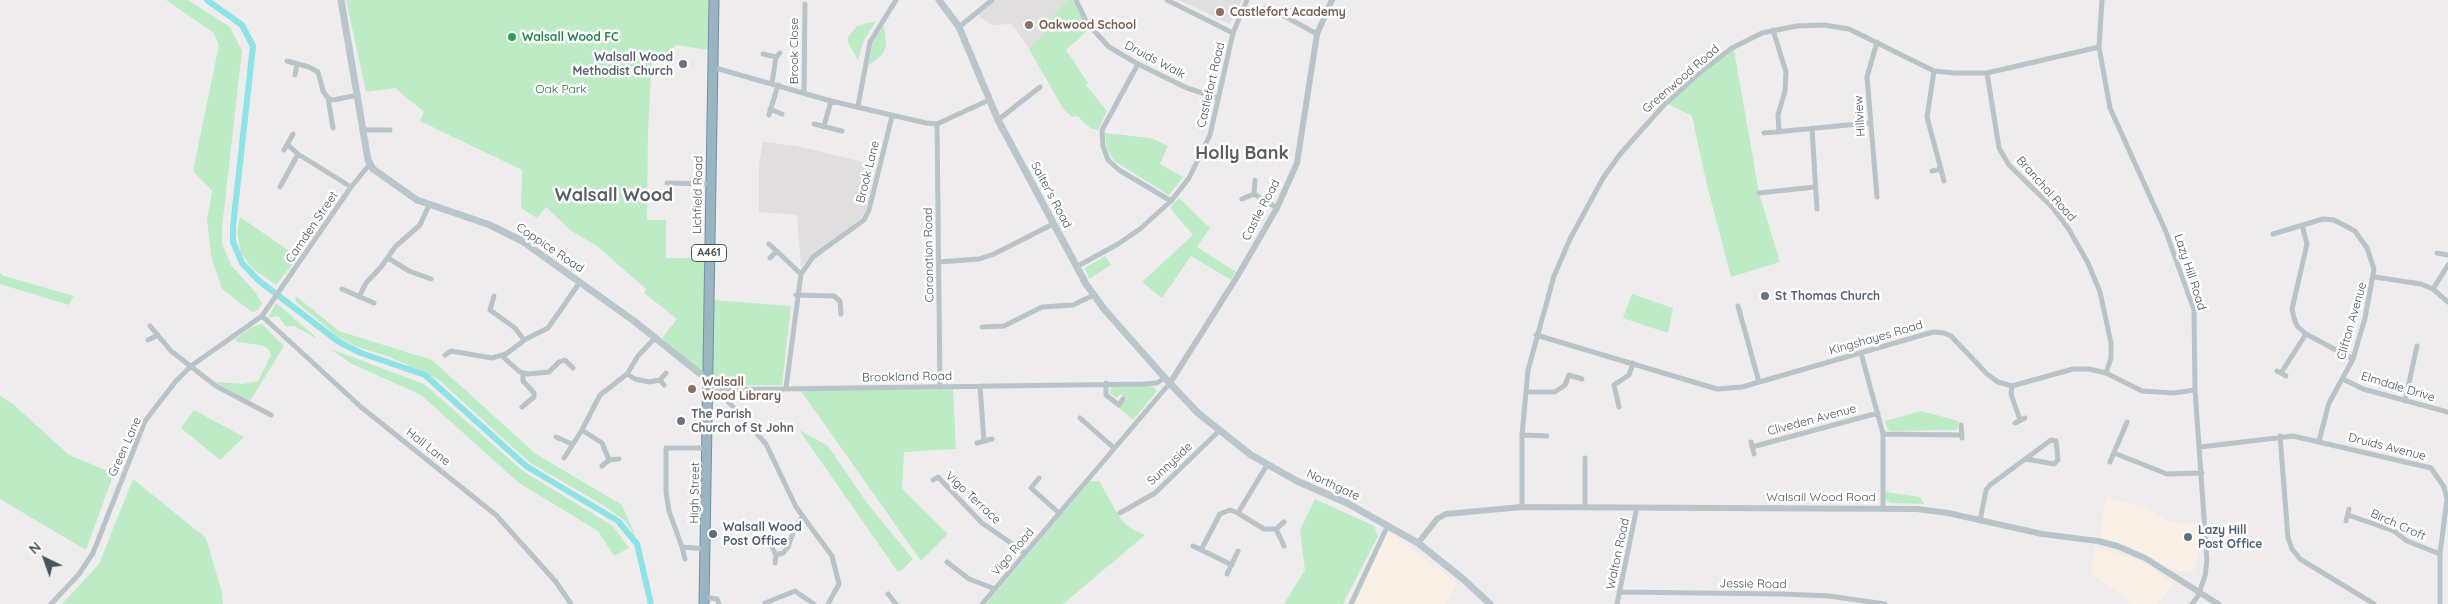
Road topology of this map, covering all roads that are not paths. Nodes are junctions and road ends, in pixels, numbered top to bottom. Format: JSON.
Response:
{"nodes":[{"id":1,"x":340,"y":0,"type":"edge"},
{"id":2,"x":714,"y":0,"type":"edge"},
{"id":3,"x":896,"y":0,"type":"edge"},
{"id":4,"x":939,"y":0,"type":"edge"},
{"id":5,"x":992,"y":0,"type":"edge"},
{"id":6,"x":1076,"y":0,"type":"edge"},
{"id":7,"x":1167,"y":0,"type":"edge"},
{"id":8,"x":1247,"y":0,"type":"edge"},
{"id":9,"x":1267,"y":0,"type":"edge"},
{"id":10,"x":1332,"y":0,"type":"edge"},
{"id":11,"x":2102,"y":0,"type":"edge"},
{"id":12,"x":805,"y":4,"type":"dead end"},
{"id":13,"x":1268,"y":8,"type":"junction"},
{"id":14,"x":1243,"y":11,"type":"junction"},
{"id":15,"x":959,"y":27,"type":"junction"},
{"id":16,"x":1773,"y":30,"type":"junction"},
{"id":17,"x":1234,"y":33,"type":"junction"},
{"id":18,"x":1317,"y":34,"type":"junction"},
{"id":19,"x":1877,"y":42,"type":"junction"},
{"id":20,"x":2099,"y":47,"type":"junction"},
{"id":21,"x":763,"y":54,"type":"dead end"},
{"id":22,"x":287,"y":61,"type":"dead end"},
{"id":23,"x":296,"y":64,"type":"junction"},
{"id":24,"x":1138,"y":64,"type":"junction"},
{"id":25,"x":712,"y":67,"type":"junction"},
{"id":26,"x":1934,"y":71,"type":"junction"},
{"id":27,"x":1987,"y":73,"type":"junction"},
{"id":28,"x":295,"y":76,"type":"dead end"},
{"id":29,"x":775,"y":84,"type":"junction"},
{"id":30,"x":1026,"y":86,"type":"dead end"},
{"id":31,"x":1040,"y":86,"type":"dead end"},
{"id":32,"x":804,"y":92,"type":"junction"},
{"id":33,"x":1031,"y":93,"type":"junction"},
{"id":34,"x":358,"y":95,"type":"junction"},
{"id":35,"x":328,"y":98,"type":"junction"},
{"id":36,"x":1218,"y":98,"type":"junction"},
{"id":37,"x":989,"y":100,"type":"junction"},
{"id":38,"x":831,"y":101,"type":"junction"},
{"id":39,"x":858,"y":106,"type":"junction"},
{"id":40,"x":782,"y":114,"type":"dead end"},
{"id":41,"x":892,"y":116,"type":"junction"},
{"id":42,"x":998,"y":120,"type":"junction"},
{"id":43,"x":1869,"y":123,"type":"junction"},
{"id":44,"x":814,"y":124,"type":"dead end"},
{"id":45,"x":937,"y":124,"type":"junction"},
{"id":46,"x":824,"y":126,"type":"junction"},
{"id":47,"x":333,"y":128,"type":"dead end"},
{"id":48,"x":1812,"y":128,"type":"junction"},
{"id":49,"x":364,"y":130,"type":"junction"},
{"id":50,"x":390,"y":130,"type":"dead end"},
{"id":51,"x":839,"y":130,"type":"dead end"},
{"id":52,"x":1779,"y":131,"type":"junction"},
{"id":53,"x":293,"y":134,"type":"dead end"},
{"id":54,"x":1764,"y":134,"type":"dead end"},
{"id":55,"x":298,"y":154,"type":"junction"},
{"id":56,"x":370,"y":164,"type":"junction"},
{"id":57,"x":1941,"y":169,"type":"junction"},
{"id":58,"x":1932,"y":171,"type":"dead end"},
{"id":59,"x":1255,"y":180,"type":"dead end"},
{"id":60,"x":1944,"y":182,"type":"dead end"},
{"id":61,"x":667,"y":183,"type":"dead end"},
{"id":62,"x":290,"y":184,"type":"dead end"},
{"id":63,"x":711,"y":184,"type":"junction"},
{"id":64,"x":351,"y":187,"type":"junction"},
{"id":65,"x":1815,"y":187,"type":"junction"},
{"id":66,"x":1759,"y":193,"type":"dead end"},
{"id":67,"x":1254,"y":194,"type":"junction"},
{"id":68,"x":1877,"y":197,"type":"dead end"},
{"id":69,"x":1242,"y":199,"type":"dead end"},
{"id":70,"x":1171,"y":201,"type":"junction"},
{"id":71,"x":429,"y":205,"type":"junction"},
{"id":72,"x":1277,"y":208,"type":"junction"},
{"id":73,"x":1817,"y":209,"type":"dead end"},
{"id":74,"x":1054,"y":224,"type":"junction"},
{"id":75,"x":2302,"y":225,"type":"junction"},
{"id":76,"x":2273,"y":234,"type":"dead end"},
{"id":77,"x":769,"y":244,"type":"dead end"},
{"id":78,"x":777,"y":251,"type":"junction"},
{"id":79,"x":2437,"y":253,"type":"dead end"},
{"id":80,"x":2448,"y":255,"type":"edge"},
{"id":81,"x":388,"y":258,"type":"junction"},
{"id":82,"x":770,"y":258,"type":"dead end"},
{"id":83,"x":939,"y":262,"type":"junction"},
{"id":84,"x":2448,"y":265,"type":"edge"},
{"id":85,"x":1076,"y":267,"type":"junction"},
{"id":86,"x":801,"y":274,"type":"junction"},
{"id":87,"x":2374,"y":278,"type":"junction"},
{"id":88,"x":431,"y":279,"type":"dead end"},
{"id":89,"x":580,"y":282,"type":"junction"},
{"id":90,"x":342,"y":289,"type":"dead end"},
{"id":91,"x":2433,"y":289,"type":"junction"},
{"id":92,"x":796,"y":295,"type":"junction"},
{"id":93,"x":1094,"y":295,"type":"junction"},
{"id":94,"x":494,"y":296,"type":"dead end"},
{"id":95,"x":359,"y":297,"type":"junction"},
{"id":96,"x":2448,"y":302,"type":"edge"},
{"id":97,"x":272,"y":303,"type":"joint"},
{"id":98,"x":374,"y":303,"type":"dead end"},
{"id":99,"x":1738,"y":306,"type":"dead end"},
{"id":100,"x":841,"y":314,"type":"dead end"},
{"id":101,"x":262,"y":316,"type":"junction"},
{"id":102,"x":150,"y":326,"type":"dead end"},
{"id":103,"x":982,"y":327,"type":"dead end"},
{"id":104,"x":1536,"y":334,"type":"junction"},
{"id":105,"x":2306,"y":334,"type":"junction"},
{"id":106,"x":158,"y":335,"type":"junction"},
{"id":107,"x":655,"y":338,"type":"junction"},
{"id":108,"x":148,"y":340,"type":"dead end"},
{"id":109,"x":524,"y":340,"type":"junction"},
{"id":110,"x":2418,"y":350,"type":"dead end"},
{"id":111,"x":1861,"y":353,"type":"junction"},
{"id":112,"x":445,"y":355,"type":"dead end"},
{"id":113,"x":502,"y":356,"type":"junction"},
{"id":114,"x":2353,"y":359,"type":"junction"},
{"id":115,"x":1633,"y":362,"type":"junction"},
{"id":116,"x":192,"y":366,"type":"junction"},
{"id":117,"x":574,"y":368,"type":"dead end"},
{"id":118,"x":523,"y":373,"type":"junction"},
{"id":119,"x":666,"y":373,"type":"dead end"},
{"id":120,"x":2106,"y":373,"type":"junction"},
{"id":121,"x":2281,"y":373,"type":"dead end"},
{"id":122,"x":627,"y":374,"type":"junction"},
{"id":123,"x":1582,"y":379,"type":"dead end"},
{"id":124,"x":2343,"y":379,"type":"junction"},
{"id":125,"x":660,"y":380,"type":"junction"},
{"id":126,"x":708,"y":380,"type":"junction"},
{"id":127,"x":1168,"y":380,"type":"junction"},
{"id":128,"x":1760,"y":382,"type":"junction"},
{"id":129,"x":664,"y":384,"type":"dead end"},
{"id":130,"x":1106,"y":384,"type":"junction"},
{"id":131,"x":980,"y":386,"type":"junction"},
{"id":132,"x":2012,"y":386,"type":"junction"},
{"id":133,"x":940,"y":387,"type":"junction"},
{"id":134,"x":786,"y":388,"type":"junction"},
{"id":135,"x":712,"y":390,"type":"junction"},
{"id":136,"x":2195,"y":390,"type":"junction"},
{"id":137,"x":1526,"y":392,"type":"junction"},
{"id":138,"x":1123,"y":400,"type":"dead end"},
{"id":139,"x":2405,"y":401,"type":"junction"},
{"id":140,"x":522,"y":406,"type":"dead end"},
{"id":141,"x":1620,"y":406,"type":"dead end"},
{"id":142,"x":2448,"y":412,"type":"edge"},
{"id":143,"x":1878,"y":413,"type":"junction"},
{"id":144,"x":271,"y":415,"type":"dead end"},
{"id":145,"x":1080,"y":418,"type":"dead end"},
{"id":146,"x":2020,"y":420,"type":"dead end"},
{"id":147,"x":2126,"y":422,"type":"dead end"},
{"id":148,"x":1961,"y":424,"type":"dead end"},
{"id":149,"x":582,"y":430,"type":"junction"},
{"id":150,"x":1219,"y":431,"type":"junction"},
{"id":151,"x":1883,"y":434,"type":"junction"},
{"id":152,"x":1522,"y":435,"type":"junction"},
{"id":153,"x":556,"y":436,"type":"dead end"},
{"id":154,"x":1547,"y":436,"type":"dead end"},
{"id":155,"x":2280,"y":436,"type":"junction"},
{"id":156,"x":992,"y":439,"type":"dead end"},
{"id":157,"x":984,"y":441,"type":"junction"},
{"id":158,"x":2319,"y":442,"type":"junction"},
{"id":159,"x":978,"y":443,"type":"dead end"},
{"id":160,"x":572,"y":444,"type":"junction"},
{"id":161,"x":2200,"y":447,"type":"junction"},
{"id":162,"x":708,"y":448,"type":"junction"},
{"id":163,"x":1114,"y":448,"type":"junction"},
{"id":164,"x":2114,"y":453,"type":"junction"},
{"id":165,"x":1754,"y":454,"type":"dead end"},
{"id":166,"x":564,"y":458,"type":"dead end"},
{"id":167,"x":1585,"y":458,"type":"dead end"},
{"id":168,"x":619,"y":459,"type":"dead end"},
{"id":169,"x":2026,"y":459,"type":"junction"},
{"id":170,"x":609,"y":460,"type":"junction"},
{"id":171,"x":2110,"y":462,"type":"dead end"},
{"id":172,"x":1267,"y":465,"type":"junction"},
{"id":173,"x":602,"y":466,"type":"dead end"},
{"id":174,"x":2202,"y":473,"type":"junction"},
{"id":175,"x":1039,"y":478,"type":"dead end"},
{"id":176,"x":933,"y":480,"type":"dead end"},
{"id":177,"x":1127,"y":502,"type":"dead end"},
{"id":178,"x":1522,"y":506,"type":"junction"},
{"id":179,"x":1131,"y":507,"type":"junction"},
{"id":180,"x":1585,"y":507,"type":"junction"},
{"id":181,"x":1637,"y":507,"type":"junction"},
{"id":182,"x":1883,"y":508,"type":"junction"},
{"id":183,"x":1059,"y":513,"type":"junction"},
{"id":184,"x":1120,"y":513,"type":"dead end"},
{"id":185,"x":1238,"y":513,"type":"junction"},
{"id":186,"x":803,"y":517,"type":"junction"},
{"id":187,"x":1980,"y":520,"type":"junction"},
{"id":188,"x":2346,"y":521,"type":"dead end"},
{"id":189,"x":1284,"y":522,"type":"dead end"},
{"id":190,"x":1388,"y":525,"type":"junction"},
{"id":191,"x":1276,"y":529,"type":"junction"},
{"id":192,"x":1418,"y":543,"type":"junction"},
{"id":193,"x":1192,"y":546,"type":"dead end"},
{"id":194,"x":1284,"y":546,"type":"dead end"},
{"id":195,"x":682,"y":547,"type":"junction"},
{"id":196,"x":772,"y":547,"type":"dead end"},
{"id":197,"x":707,"y":549,"type":"junction"},
{"id":198,"x":1200,"y":550,"type":"junction"},
{"id":199,"x":1238,"y":551,"type":"dead end"},
{"id":200,"x":1024,"y":552,"type":"junction"},
{"id":201,"x":776,"y":554,"type":"junction"},
{"id":202,"x":2440,"y":554,"type":"junction"},
{"id":203,"x":685,"y":559,"type":"dead end"},
{"id":204,"x":775,"y":562,"type":"dead end"},
{"id":205,"x":947,"y":562,"type":"dead end"},
{"id":206,"x":1232,"y":565,"type":"junction"},
{"id":207,"x":1227,"y":574,"type":"dead end"},
{"id":208,"x":995,"y":588,"type":"junction"},
{"id":209,"x":2198,"y":590,"type":"junction"},
{"id":210,"x":1620,"y":592,"type":"junction"},
{"id":211,"x":888,"y":594,"type":"dead end"},
{"id":212,"x":704,"y":601,"type":"edge"},
{"id":213,"x":768,"y":603,"type":"edge"},
{"id":214,"x":51,"y":604,"type":"edge"},
{"id":215,"x":571,"y":604,"type":"edge"},
{"id":216,"x":719,"y":604,"type":"edge"},
{"id":217,"x":814,"y":604,"type":"edge"},
{"id":218,"x":828,"y":604,"type":"edge"},
{"id":219,"x":896,"y":604,"type":"edge"},
{"id":220,"x":982,"y":604,"type":"edge"},
{"id":221,"x":1351,"y":604,"type":"edge"},
{"id":222,"x":1490,"y":604,"type":"edge"},
{"id":223,"x":1617,"y":604,"type":"edge"},
{"id":224,"x":1885,"y":604,"type":"edge"},
{"id":225,"x":2192,"y":604,"type":"edge"},
{"id":226,"x":2218,"y":604,"type":"edge"},
{"id":227,"x":2374,"y":604,"type":"edge"},
{"id":228,"x":2440,"y":604,"type":"edge"}],
"edges":[{"from":1,"to":34,"type":"main road"},
{"from":2,"to":25,"type":"highway","name":"Lichfield Road","number":"A461"},
{"from":3,"to":39,"type":"street"},
{"from":4,"to":15,"type":"main road","name":"Salter's Road"},
{"from":5,"to":15,"type":"street"},
{"from":6,"to":24,"type":"street","name":"Druids Walk"},
{"from":7,"to":17,"type":"street"},
{"from":8,"to":14,"type":"street","name":"Castlefort Road"},
{"from":9,"to":13,"type":"street"},
{"from":10,"to":18,"type":"street","name":"Castle Road"},
{"from":11,"to":20,"type":"street","name":"Lazy Hill Road"},
{"from":12,"to":32,"type":"street","name":"Brook Close"},
{"from":13,"to":14,"type":"street"},
{"from":13,"to":18,"type":"street"},
{"from":14,"to":17,"type":"street","name":"Castlefort Road"},
{"from":15,"to":37,"type":"main road","name":"Salter's Road"},
{"from":16,"to":19,"type":"street","name":"Greenwood Road"},
{"from":16,"to":52,"type":"street"},
{"from":16,"to":104,"type":"street","name":"Greenwood Road"},
{"from":17,"to":36,"type":"street","name":"Castlefort Road"},
{"from":18,"to":72,"type":"street","name":"Castle Road"},
{"from":19,"to":26,"type":"street","name":"Greenwood Road"},
{"from":19,"to":43,"type":"street","name":"Hillview"},
{"from":20,"to":27,"type":"street","name":"Greenwood Road"},
{"from":20,"to":136,"type":"street","name":"Lazy Hill Road"},
{"from":21,"to":29,"type":"street"},
{"from":22,"to":23,"type":"street"},
{"from":23,"to":28,"type":"street"},
{"from":23,"to":35,"type":"street"},
{"from":24,"to":36,"type":"street","name":"Druids Walk"},
{"from":24,"to":70,"type":"street"},
{"from":25,"to":29,"type":"street"},
{"from":25,"to":63,"type":"highway","name":"Lichfield Road","number":"A461"},
{"from":26,"to":27,"type":"street","name":"Greenwood Road"},
{"from":26,"to":57,"type":"street"},
{"from":27,"to":120,"type":"street","name":"Branchal Road"},
{"from":29,"to":32,"type":"street"},
{"from":29,"to":40,"type":"street"},
{"from":30,"to":33,"type":"street"},
{"from":31,"to":33,"type":"street"},
{"from":32,"to":38,"type":"street"},
{"from":33,"to":42,"type":"street"},
{"from":34,"to":35,"type":"street"},
{"from":34,"to":49,"type":"main road"},
{"from":35,"to":47,"type":"street"},
{"from":36,"to":70,"type":"street","name":"Castlefort Road"},
{"from":37,"to":42,"type":"main road","name":"Salter's Road"},
{"from":37,"to":45,"type":"street"},
{"from":38,"to":39,"type":"street"},
{"from":38,"to":46,"type":"street"},
{"from":39,"to":41,"type":"street"},
{"from":41,"to":45,"type":"street"},
{"from":41,"to":86,"type":"street","name":"Brook Lane"},
{"from":42,"to":74,"type":"main road","name":"Salter's Road"},
{"from":43,"to":48,"type":"street"},
{"from":43,"to":68,"type":"street","name":"Hillview"},
{"from":44,"to":46,"type":"street"},
{"from":45,"to":83,"type":"street","name":"Coronation Road"},
{"from":46,"to":51,"type":"street"},
{"from":48,"to":52,"type":"street"},
{"from":48,"to":65,"type":"street"},
{"from":49,"to":50,"type":"street"},
{"from":49,"to":56,"type":"main road"},
{"from":52,"to":54,"type":"street"},
{"from":53,"to":55,"type":"street"},
{"from":55,"to":62,"type":"street"},
{"from":55,"to":64,"type":"street"},
{"from":56,"to":64,"type":"street","name":"Camden Street"},
{"from":56,"to":71,"type":"main road","name":"Coppice Road"},
{"from":57,"to":58,"type":"street"},
{"from":57,"to":60,"type":"street"},
{"from":59,"to":67,"type":"street"},
{"from":61,"to":63,"type":"street"},
{"from":63,"to":126,"type":"highway","name":"Lichfield Road","number":"A461"},
{"from":64,"to":97,"type":"street","name":"Camden Street"},
{"from":65,"to":66,"type":"street"},
{"from":65,"to":73,"type":"street"},
{"from":67,"to":69,"type":"street"},
{"from":67,"to":72,"type":"street"},
{"from":70,"to":85,"type":"street","name":"Castlefort Road"},
{"from":71,"to":81,"type":"street"},
{"from":71,"to":89,"type":"main road","name":"Coppice Road"},
{"from":72,"to":127,"type":"street","name":"Castle Road"},
{"from":74,"to":83,"type":"street"},
{"from":74,"to":85,"type":"main road","name":"Salter's Road"},
{"from":75,"to":76,"type":"street","name":"Clifton Avenue"},
{"from":75,"to":87,"type":"street","name":"Clifton Avenue"},
{"from":75,"to":105,"type":"street"},
{"from":77,"to":78,"type":"street"},
{"from":78,"to":82,"type":"street"},
{"from":78,"to":86,"type":"street"},
{"from":79,"to":80,"type":"street"},
{"from":81,"to":88,"type":"street"},
{"from":81,"to":95,"type":"street"},
{"from":83,"to":133,"type":"street","name":"Coronation Road"},
{"from":84,"to":91,"type":"street"},
{"from":85,"to":93,"type":"main road","name":"Salter's Road"},
{"from":86,"to":92,"type":"street","name":"Brook Lane"},
{"from":87,"to":91,"type":"street"},
{"from":87,"to":114,"type":"street","name":"Clifton Avenue"},
{"from":89,"to":107,"type":"main road","name":"Coppice Road"},
{"from":89,"to":109,"type":"street"},
{"from":90,"to":95,"type":"street"},
{"from":91,"to":96,"type":"street"},
{"from":92,"to":100,"type":"street"},
{"from":92,"to":134,"type":"street","name":"Brook Lane"},
{"from":93,"to":103,"type":"street"},
{"from":93,"to":127,"type":"main road","name":"Salter's Road"},
{"from":94,"to":109,"type":"street"},
{"from":95,"to":98,"type":"street"},
{"from":97,"to":101,"type":"street","name":"Green Lane"},
{"from":99,"to":128,"type":"street"},
{"from":101,"to":116,"type":"street","name":"Green Lane"},
{"from":101,"to":215,"type":"street","name":"Hall Lane"},
{"from":102,"to":106,"type":"street"},
{"from":104,"to":115,"type":"street","name":"Kingshayes Road"},
{"from":104,"to":137,"type":"street","name":"Greenwood Road"},
{"from":105,"to":114,"type":"street"},
{"from":105,"to":121,"type":"street"},
{"from":106,"to":108,"type":"street"},
{"from":106,"to":116,"type":"street"},
{"from":107,"to":122,"type":"street"},
{"from":107,"to":126,"type":"main road","name":"Coppice Road"},
{"from":109,"to":113,"type":"street"},
{"from":110,"to":139,"type":"street"},
{"from":111,"to":128,"type":"street","name":"Kingshayes Road"},
{"from":111,"to":132,"type":"street","name":"Kingshayes Road"},
{"from":111,"to":143,"type":"street"},
{"from":112,"to":113,"type":"street"},
{"from":113,"to":118,"type":"street"},
{"from":114,"to":124,"type":"street","name":"Clifton Avenue"},
{"from":115,"to":128,"type":"street","name":"Kingshayes Road"},
{"from":115,"to":141,"type":"street"},
{"from":116,"to":144,"type":"street"},
{"from":116,"to":214,"type":"street","name":"Green Lane"},
{"from":117,"to":118,"type":"street"},
{"from":118,"to":140,"type":"street"},
{"from":119,"to":125,"type":"street"},
{"from":120,"to":132,"type":"street"},
{"from":120,"to":136,"type":"street"},
{"from":122,"to":125,"type":"street"},
{"from":122,"to":149,"type":"street"},
{"from":123,"to":137,"type":"street"},
{"from":124,"to":139,"type":"street","name":"Elmdale Drive"},
{"from":124,"to":158,"type":"street","name":"Clifton Avenue"},
{"from":125,"to":129,"type":"street"},
{"from":126,"to":135,"type":"highway","name":"Lichfield Road","number":"A461"},
{"from":127,"to":130,"type":"street","name":"Brookland Road"},
{"from":127,"to":150,"type":"main road","name":"Northgate"},
{"from":127,"to":163,"type":"street","name":"Vigo Road"},
{"from":130,"to":131,"type":"street","name":"Brookland Road"},
{"from":130,"to":138,"type":"street"},
{"from":131,"to":133,"type":"street","name":"Brookland Road"},
{"from":131,"to":157,"type":"street"},
{"from":132,"to":146,"type":"street"},
{"from":133,"to":134,"type":"street","name":"Brookland Road"},
{"from":134,"to":135,"type":"street","name":"Brookland Road"},
{"from":135,"to":162,"type":"highway","name":"High Street","number":"A461"},
{"from":135,"to":186,"type":"street"},
{"from":136,"to":161,"type":"street","name":"Lazy Hill Road"},
{"from":137,"to":152,"type":"street","name":"Greenwood Road"},
{"from":139,"to":142,"type":"street","name":"Elmdale Drive"},
{"from":143,"to":151,"type":"street"},
{"from":143,"to":165,"type":"street","name":"Cliveden Avenue"},
{"from":145,"to":163,"type":"street"},
{"from":147,"to":164,"type":"street"},
{"from":148,"to":151,"type":"street"},
{"from":149,"to":160,"type":"street"},
{"from":149,"to":170,"type":"street"},
{"from":150,"to":172,"type":"main road","name":"Northgate"},
{"from":150,"to":179,"type":"street","name":"Sunnyside"},
{"from":151,"to":182,"type":"street"},
{"from":152,"to":154,"type":"street"},
{"from":152,"to":178,"type":"street","name":"Greenwood Road"},
{"from":153,"to":160,"type":"street"},
{"from":155,"to":158,"type":"street","name":"Druids Avenue"},
{"from":155,"to":161,"type":"street","name":"Druids Avenue"},
{"from":155,"to":227,"type":"street"},
{"from":156,"to":157,"type":"street"},
{"from":157,"to":159,"type":"street"},
{"from":158,"to":202,"type":"street","name":"Druids Avenue"},
{"from":160,"to":166,"type":"street"},
{"from":161,"to":174,"type":"street","name":"Lazy Hill Road"},
{"from":162,"to":195,"type":"street"},
{"from":162,"to":197,"type":"highway","name":"High Street","number":"A461"},
{"from":163,"to":183,"type":"street","name":"Vigo Road"},
{"from":164,"to":171,"type":"street"},
{"from":164,"to":174,"type":"street"},
{"from":167,"to":180,"type":"street"},
{"from":168,"to":170,"type":"street"},
{"from":169,"to":169,"type":"street"},
{"from":169,"to":187,"type":"street"},
{"from":170,"to":173,"type":"street"},
{"from":172,"to":185,"type":"street"},
{"from":172,"to":190,"type":"main road","name":"Northgate"},
{"from":174,"to":209,"type":"street","name":"Lazy Hill Road"},
{"from":175,"to":183,"type":"street"},
{"from":176,"to":200,"type":"street","name":"Vigo Terrace"},
{"from":177,"to":179,"type":"street"},
{"from":178,"to":180,"type":"street","name":"Walsall Wood Road"},
{"from":178,"to":192,"type":"street","name":"Walsall Wood Road"},
{"from":179,"to":184,"type":"street","name":"Sunnyside"},
{"from":180,"to":181,"type":"street","name":"Walsall Wood Road"},
{"from":181,"to":182,"type":"street","name":"Walsall Wood Road"},
{"from":181,"to":210,"type":"street","name":"Walton Road"},
{"from":182,"to":187,"type":"street","name":"Walsall Wood Road"},
{"from":183,"to":200,"type":"street","name":"Vigo Road"},
{"from":185,"to":191,"type":"street"},
{"from":185,"to":198,"type":"street"},
{"from":186,"to":201,"type":"street"},
{"from":186,"to":218,"type":"street"},
{"from":187,"to":209,"type":"street","name":"Walsall Wood Road"},
{"from":188,"to":202,"type":"street","name":"Birch Croft"},
{"from":189,"to":191,"type":"street"},
{"from":190,"to":192,"type":"main road","name":"Northgate"},
{"from":190,"to":221,"type":"street"},
{"from":191,"to":194,"type":"street"},
{"from":192,"to":222,"type":"main road","name":"Northgate"},
{"from":193,"to":198,"type":"street"},
{"from":195,"to":197,"type":"street"},
{"from":195,"to":203,"type":"street"},
{"from":196,"to":201,"type":"street"},
{"from":197,"to":212,"type":"highway","name":"High Street","number":"A461"},
{"from":198,"to":206,"type":"street"},
{"from":199,"to":206,"type":"street"},
{"from":200,"to":208,"type":"street","name":"Vigo Road"},
{"from":201,"to":204,"type":"street"},
{"from":202,"to":228,"type":"street","name":"Druids Avenue"},
{"from":205,"to":208,"type":"street"},
{"from":206,"to":207,"type":"street"},
{"from":208,"to":220,"type":"street","name":"Vigo Road"},
{"from":209,"to":225,"type":"street","name":"Lazy Hill Road"},
{"from":209,"to":226,"type":"street","name":"Walsall Wood Road"},
{"from":210,"to":223,"type":"street","name":"Walton Road"},
{"from":210,"to":224,"type":"street","name":"Jessie Road"},
{"from":211,"to":219,"type":"street"},
{"from":212,"to":216,"type":"street","name":"High Street"},
{"from":213,"to":217,"type":"street"}]}
